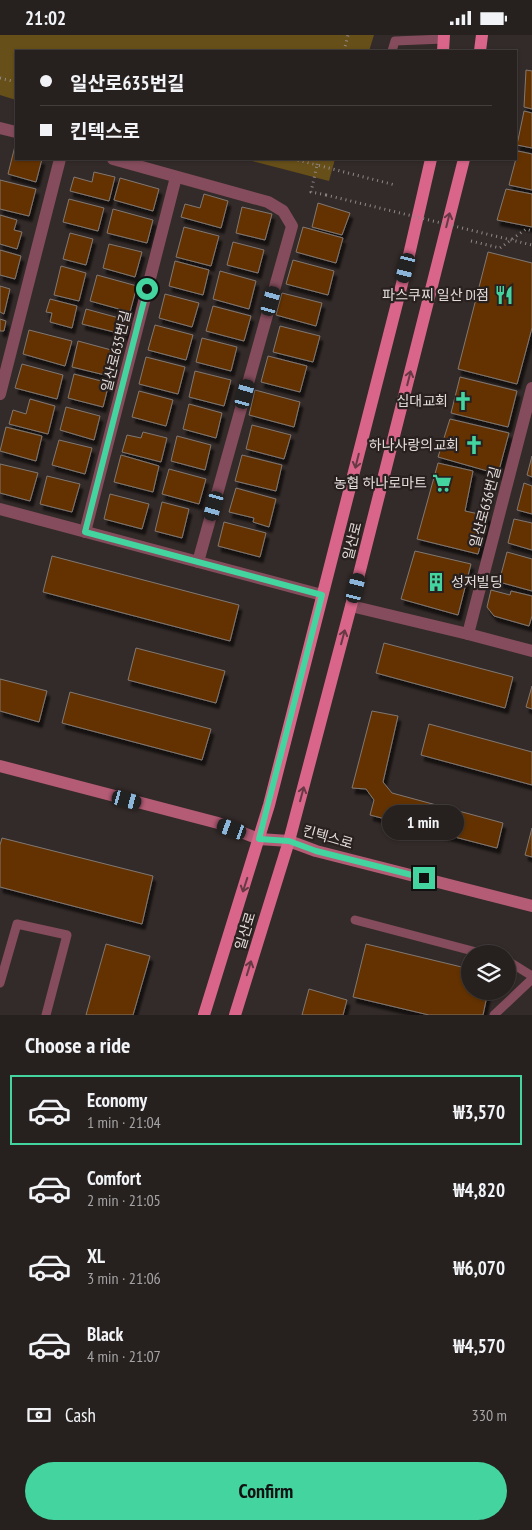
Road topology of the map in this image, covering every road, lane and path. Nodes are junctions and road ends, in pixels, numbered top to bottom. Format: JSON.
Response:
{"nodes":[{"id":1,"x":348,"y":35,"type":"edge"},
{"id":2,"x":482,"y":35,"type":"edge"},
{"id":3,"x":444,"y":42,"type":"edge"},
{"id":4,"x":344,"y":50,"type":"edge"},
{"id":5,"x":392,"y":50,"type":"edge"},
{"id":6,"x":480,"y":50,"type":"edge"},
{"id":7,"x":0,"y":78,"type":"edge"},
{"id":8,"x":15,"y":82,"type":"edge"},
{"id":9,"x":0,"y":128,"type":"edge"},
{"id":10,"x":15,"y":132,"type":"edge"},
{"id":11,"x":60,"y":160,"type":"edge"},
{"id":12,"x":116,"y":160,"type":"edge"},
{"id":13,"x":297,"y":160,"type":"edge"},
{"id":14,"x":318,"y":160,"type":"edge"},
{"id":15,"x":431,"y":160,"type":"edge"},
{"id":16,"x":464,"y":160,"type":"edge"},
{"id":17,"x":317,"y":165,"type":"junction"},
{"id":18,"x":176,"y":177,"type":"junction"},
{"id":19,"x":395,"y":185,"type":"dead end"},
{"id":20,"x":532,"y":231,"type":"edge"},
{"id":21,"x":471,"y":241,"type":"dead end"},
{"id":22,"x":532,"y":245,"type":"edge"},
{"id":23,"x":532,"y":388,"type":"edge"},
{"id":24,"x":0,"y":394,"type":"edge"},
{"id":25,"x":0,"y":509,"type":"edge"},
{"id":26,"x":85,"y":532,"type":"junction"},
{"id":27,"x":198,"y":562,"type":"junction"},
{"id":28,"x":322,"y":595,"type":"junction"},
{"id":29,"x":351,"y":606,"type":"junction"},
{"id":30,"x":468,"y":633,"type":"junction"},
{"id":31,"x":532,"y":651,"type":"edge"},
{"id":32,"x":0,"y":766,"type":"edge"},
{"id":33,"x":259,"y":839,"type":"junction"},
{"id":34,"x":289,"y":841,"type":"junction"},
{"id":35,"x":532,"y":906,"type":"edge"},
{"id":36,"x":355,"y":920,"type":"dead end"},
{"id":37,"x":461,"y":948,"type":"edge"},
{"id":38,"x":516,"y":967,"type":"edge"},
{"id":39,"x":532,"y":978,"type":"edge"},
{"id":40,"x":0,"y":983,"type":"edge"},
{"id":41,"x":46,"y":1015,"type":"edge"},
{"id":42,"x":204,"y":1015,"type":"edge"},
{"id":43,"x":235,"y":1015,"type":"edge"},
{"id":44,"x":494,"y":1015,"type":"edge"}],
"edges":[{"from":1,"to":4,"type":"path"},
{"from":2,"to":6,"type":"main road"},
{"from":3,"to":5,"type":"lane"},
{"from":7,"to":8,"type":"path"},
{"from":9,"to":10,"type":"street"},
{"from":11,"to":24,"type":"street"},
{"from":12,"to":18,"type":"street"},
{"from":13,"to":17,"type":"path"},
{"from":14,"to":17,"type":"path"},
{"from":15,"to":28,"type":"main road","name":"일산로","one_way":true},
{"from":29,"to":16,"type":"main road","name":"일산로","one_way":true},
{"from":17,"to":19,"type":"path"},
{"from":17,"to":22,"type":"path","bridge":true},
{"from":18,"to":26,"type":"street","name":"일산로635번길"},
{"from":18,"to":27,"type":"street"},
{"from":20,"to":21,"type":"path"},
{"from":23,"to":30,"type":"street","name":"일산로636번길"},
{"from":25,"to":26,"type":"street"},
{"from":26,"to":27,"type":"street"},
{"from":27,"to":28,"type":"street"},
{"from":28,"to":33,"type":"main road","name":"일산로"},
{"from":29,"to":30,"type":"street"},
{"from":34,"to":29,"type":"main road","name":"일산로","one_way":true},
{"from":30,"to":31,"type":"street"},
{"from":32,"to":33,"type":"main road","name":"킨텍스로"},
{"from":33,"to":34,"type":"main road","name":"킨텍스로"},
{"from":33,"to":42,"type":"main road","name":"일산로","one_way":true},
{"from":34,"to":35,"type":"main road","name":"킨텍스로"},
{"from":43,"to":34,"type":"main road","name":"일산로","one_way":true},
{"from":36,"to":37,"type":"lane"},
{"from":38,"to":39,"type":"lane"},
{"from":39,"to":44,"type":"lane"},
{"from":40,"to":41,"type":"lane"}]}
